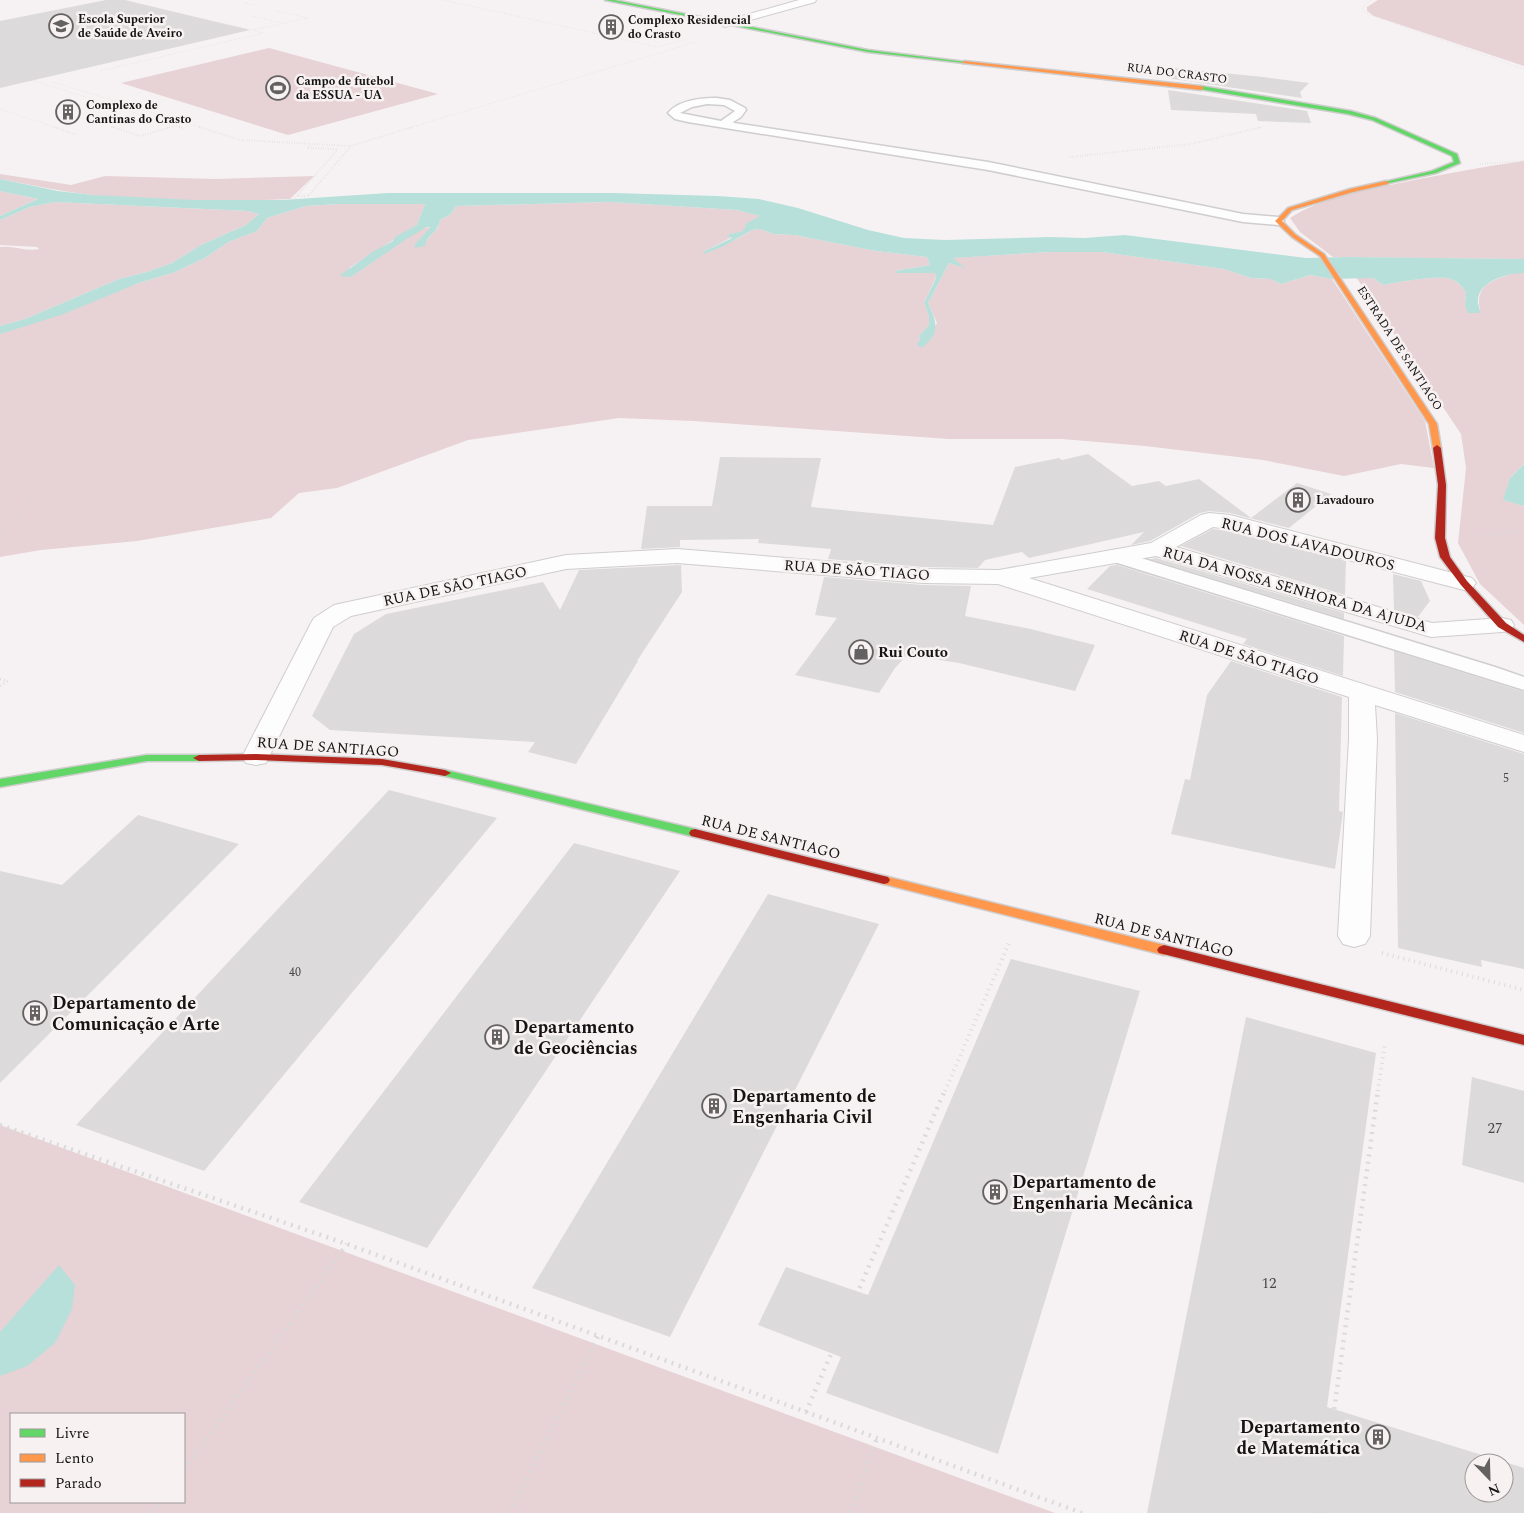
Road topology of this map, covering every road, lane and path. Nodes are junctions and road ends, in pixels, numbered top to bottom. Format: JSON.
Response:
{"nodes":[{"id":1,"x":443,"y":0,"type":"edge"},
{"id":2,"x":607,"y":0,"type":"edge"},
{"id":3,"x":810,"y":0,"type":"edge"},
{"id":4,"x":1371,"y":0,"type":"edge"},
{"id":5,"x":245,"y":3,"type":"dead end"},
{"id":6,"x":256,"y":5,"type":"dead end"},
{"id":7,"x":277,"y":10,"type":"dead end"},
{"id":8,"x":252,"y":16,"type":"dead end"},
{"id":9,"x":223,"y":23,"type":"dead end"},
{"id":10,"x":283,"y":24,"type":"junction"},
{"id":11,"x":725,"y":24,"type":"junction"},
{"id":12,"x":743,"y":28,"type":"junction"},
{"id":13,"x":253,"y":30,"type":"junction"},
{"id":14,"x":684,"y":39,"type":"dead end"},
{"id":15,"x":95,"y":51,"type":"dead end"},
{"id":16,"x":79,"y":65,"type":"dead end"},
{"id":17,"x":1524,"y":69,"type":"edge"},
{"id":18,"x":0,"y":70,"type":"edge"},
{"id":19,"x":100,"y":71,"type":"dead end"},
{"id":20,"x":53,"y":82,"type":"dead end"},
{"id":21,"x":60,"y":84,"type":"junction"},
{"id":22,"x":50,"y":86,"type":"junction"},
{"id":23,"x":98,"y":96,"type":"junction"},
{"id":24,"x":88,"y":98,"type":"junction"},
{"id":25,"x":0,"y":109,"type":"edge"},
{"id":26,"x":187,"y":123,"type":"junction"},
{"id":27,"x":176,"y":126,"type":"junction"},
{"id":28,"x":731,"y":126,"type":"junction"},
{"id":29,"x":111,"y":127,"type":"dead end"},
{"id":30,"x":1263,"y":127,"type":"dead end"},
{"id":31,"x":185,"y":129,"type":"dead end"},
{"id":32,"x":77,"y":135,"type":"dead end"},
{"id":33,"x":311,"y":145,"type":"junction"},
{"id":34,"x":351,"y":146,"type":"junction"},
{"id":35,"x":1524,"y":161,"type":"edge"},
{"id":36,"x":1456,"y":163,"type":"junction"},
{"id":37,"x":1059,"y":181,"type":"junction"},
{"id":38,"x":296,"y":196,"type":"junction"},
{"id":39,"x":1278,"y":221,"type":"junction"},
{"id":40,"x":1524,"y":532,"type":"edge"},
{"id":41,"x":0,"y":535,"type":"edge"},
{"id":42,"x":1440,"y":538,"type":"junction"},
{"id":43,"x":1156,"y":549,"type":"junction"},
{"id":44,"x":1114,"y":556,"type":"junction"},
{"id":45,"x":1000,"y":577,"type":"junction"},
{"id":46,"x":1464,"y":583,"type":"junction"},
{"id":47,"x":1502,"y":625,"type":"junction"},
{"id":48,"x":1524,"y":639,"type":"edge"},
{"id":49,"x":0,"y":679,"type":"edge"},
{"id":50,"x":1524,"y":684,"type":"edge"},
{"id":51,"x":0,"y":686,"type":"edge"},
{"id":52,"x":1362,"y":694,"type":"junction"},
{"id":53,"x":1524,"y":744,"type":"edge"},
{"id":54,"x":256,"y":757,"type":"junction"},
{"id":55,"x":0,"y":783,"type":"edge"},
{"id":56,"x":1354,"y":936,"type":"joint"},
{"id":57,"x":1008,"y":943,"type":"dead end"},
{"id":58,"x":1524,"y":990,"type":"edge"},
{"id":59,"x":1524,"y":1040,"type":"edge"},
{"id":60,"x":1385,"y":1042,"type":"dead end"},
{"id":61,"x":0,"y":1125,"type":"edge"},
{"id":62,"x":347,"y":1244,"type":"junction"},
{"id":63,"x":598,"y":1336,"type":"junction"},
{"id":64,"x":806,"y":1412,"type":"junction"},
{"id":65,"x":877,"y":1438,"type":"junction"},
{"id":66,"x":185,"y":1469,"type":"edge"},
{"id":67,"x":510,"y":1513,"type":"edge"},
{"id":68,"x":851,"y":1513,"type":"edge"},
{"id":69,"x":1082,"y":1513,"type":"edge"},
{"id":70,"x":1320,"y":1513,"type":"edge"}],
"edges":[{"from":1,"to":14,"type":"path"},
{"from":2,"to":11,"type":"street","name":"RUA DO CRASTO"},
{"from":3,"to":11,"type":"street"},
{"from":4,"to":17,"type":"path"},
{"from":5,"to":6,"type":"path"},
{"from":7,"to":10,"type":"path"},
{"from":8,"to":10,"type":"path"},
{"from":9,"to":13,"type":"path"},
{"from":10,"to":13,"type":"path"},
{"from":11,"to":12,"type":"street","name":"RUA DO CRASTO"},
{"from":12,"to":34,"type":"path"},
{"from":12,"to":36,"type":"street","name":"RUA DO CRASTO"},
{"from":13,"to":19,"type":"path"},
{"from":15,"to":16,"type":"path"},
{"from":18,"to":22,"type":"path"},
{"from":20,"to":21,"type":"path"},
{"from":21,"to":22,"type":"path"},
{"from":21,"to":23,"type":"path"},
{"from":22,"to":24,"type":"path"},
{"from":23,"to":24,"type":"path"},
{"from":23,"to":26,"type":"path"},
{"from":24,"to":27,"type":"path"},
{"from":25,"to":32,"type":"path"},
{"from":26,"to":27,"type":"path"},
{"from":26,"to":33,"type":"path"},
{"from":27,"to":29,"type":"path"},
{"from":27,"to":31,"type":"path"},
{"from":28,"to":28,"type":"lane"},
{"from":28,"to":37,"type":"lane"},
{"from":30,"to":37,"type":"path"},
{"from":33,"to":34,"type":"path"},
{"from":33,"to":38,"type":"path"},
{"from":34,"to":38,"type":"path"},
{"from":35,"to":36,"type":"path"},
{"from":36,"to":39,"type":"street"},
{"from":37,"to":39,"type":"lane"},
{"from":38,"to":41,"type":"path"},
{"from":39,"to":42,"type":"street","name":"ESTRADA DE SANTIAGO"},
{"from":40,"to":42,"type":"path"},
{"from":42,"to":46,"type":"street","name":"ESTRADA DE SANTIAGO"},
{"from":43,"to":44,"type":"street","name":"RUA DA NOSSA SENHORA DA AJUDA"},
{"from":43,"to":46,"type":"street","name":"RUA DOS LAVADOUROS"},
{"from":43,"to":47,"type":"street","name":"RUA DA NOSSA SENHORA DA AJUDA"},
{"from":44,"to":45,"type":"street","name":"RUA DA NOSSA SENHORA DA AJUDA"},
{"from":44,"to":50,"type":"lane"},
{"from":45,"to":52,"type":"street","name":"RUA DE SÃO TIAGO"},
{"from":45,"to":54,"type":"street","name":"RUA DE SÃO TIAGO"},
{"from":46,"to":47,"type":"street","name":"ESTRADA DE SANTIAGO"},
{"from":47,"to":48,"type":"street","name":"ESTRADA DE SANTIAGO"},
{"from":49,"to":51,"type":"path"},
{"from":52,"to":53,"type":"street","name":"RUA DE SÃO TIAGO"},
{"from":52,"to":56,"type":"street"},
{"from":54,"to":55,"type":"street","name":"RUA DE SANTIAGO"},
{"from":54,"to":59,"type":"street","name":"RUA DE SANTIAGO"},
{"from":56,"to":58,"type":"path"},
{"from":57,"to":64,"type":"path"},
{"from":60,"to":70,"type":"path"},
{"from":61,"to":62,"type":"path"},
{"from":62,"to":63,"type":"path"},
{"from":62,"to":66,"type":"path"},
{"from":63,"to":64,"type":"path"},
{"from":63,"to":67,"type":"path"},
{"from":64,"to":65,"type":"path"},
{"from":65,"to":68,"type":"path"},
{"from":65,"to":69,"type":"path"}]}
